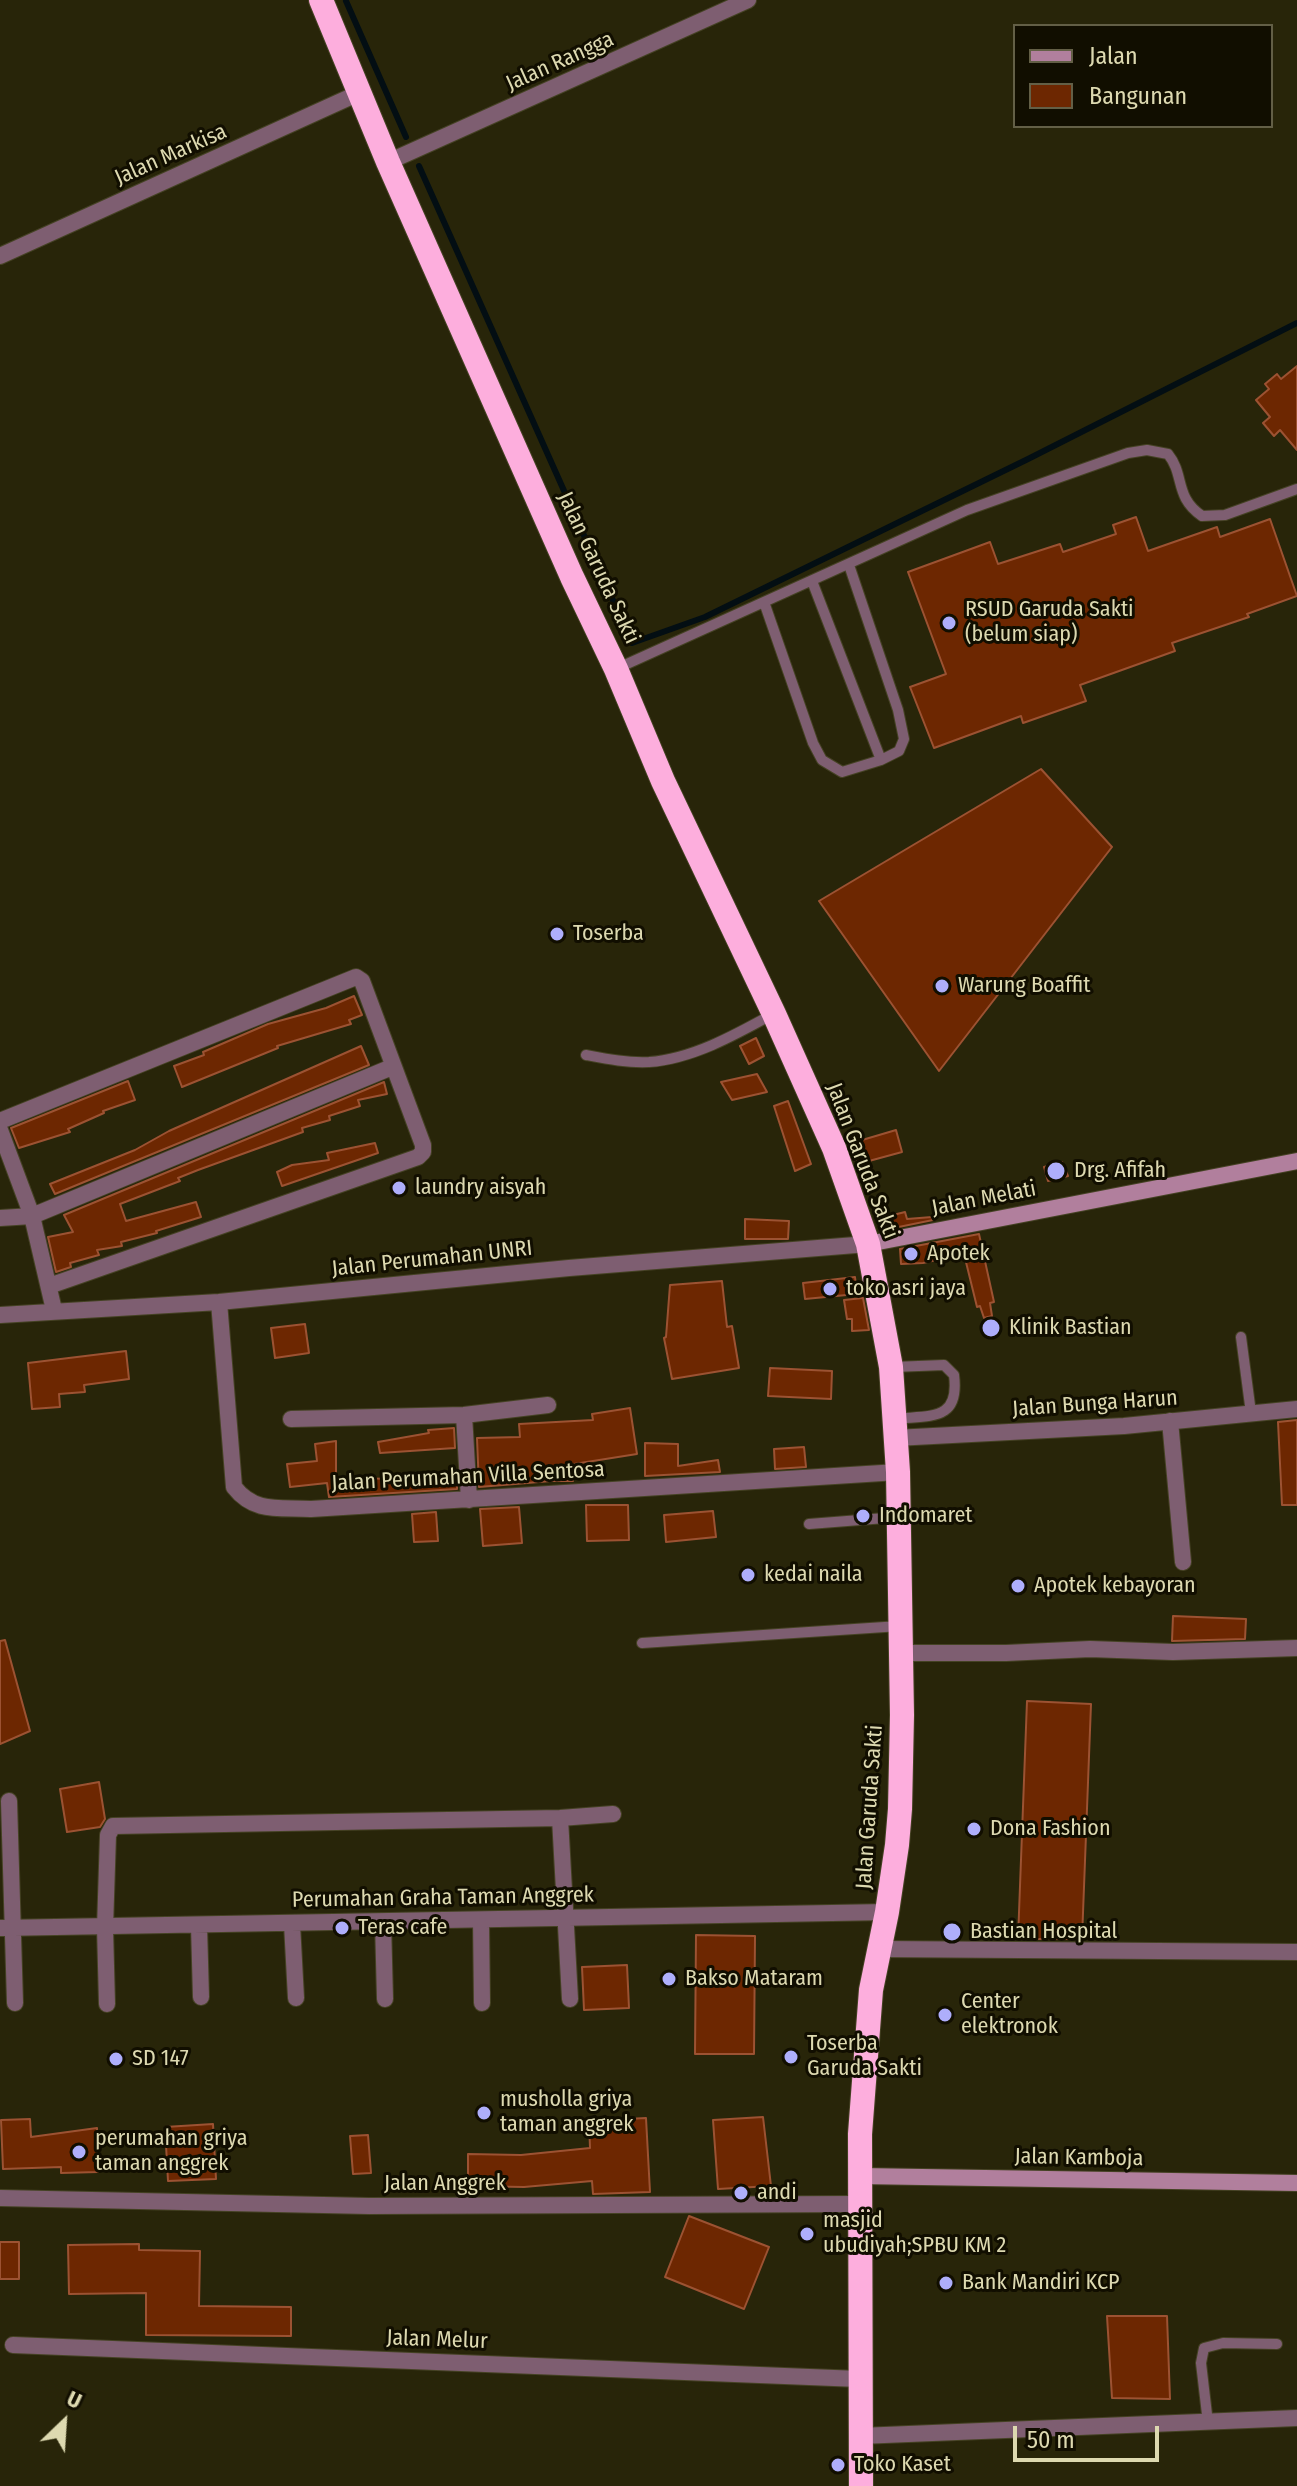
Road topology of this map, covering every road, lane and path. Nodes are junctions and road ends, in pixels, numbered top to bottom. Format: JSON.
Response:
{"nodes":[{"id":1,"x":321,"y":0,"type":"edge"},
{"id":2,"x":748,"y":0,"type":"edge"},
{"id":3,"x":359,"y":93,"type":"junction"},
{"id":4,"x":388,"y":162,"type":"junction"},
{"id":5,"x":0,"y":256,"type":"edge"},
{"id":6,"x":1297,"y":489,"type":"edge"},
{"id":7,"x":849,"y":565,"type":"junction"},
{"id":8,"x":812,"y":581,"type":"junction"},
{"id":9,"x":764,"y":602,"type":"junction"},
{"id":10,"x":616,"y":669,"type":"junction"},
{"id":11,"x":881,"y":760,"type":"junction"},
{"id":12,"x":774,"y":1014,"type":"junction"},
{"id":13,"x":586,"y":1055,"type":"dead end"},
{"id":14,"x":392,"y":1067,"type":"junction"},
{"id":15,"x":0,"y":1121,"type":"edge"},
{"id":16,"x":0,"y":1130,"type":"edge"},
{"id":17,"x":1297,"y":1161,"type":"edge"},
{"id":18,"x":32,"y":1216,"type":"junction"},
{"id":19,"x":0,"y":1218,"type":"edge"},
{"id":20,"x":868,"y":1244,"type":"junction"},
{"id":21,"x":49,"y":1286,"type":"junction"},
{"id":22,"x":219,"y":1302,"type":"junction"},
{"id":23,"x":54,"y":1310,"type":"junction"},
{"id":24,"x":0,"y":1315,"type":"edge"},
{"id":25,"x":1241,"y":1337,"type":"dead end"},
{"id":26,"x":891,"y":1367,"type":"junction"},
{"id":27,"x":548,"y":1405,"type":"dead end"},
{"id":28,"x":1297,"y":1409,"type":"edge"},
{"id":29,"x":1251,"y":1413,"type":"junction"},
{"id":30,"x":464,"y":1415,"type":"junction"},
{"id":31,"x":291,"y":1419,"type":"dead end"},
{"id":32,"x":1170,"y":1421,"type":"junction"},
{"id":33,"x":895,"y":1428,"type":"junction"},
{"id":34,"x":898,"y":1472,"type":"junction"},
{"id":35,"x":469,"y":1500,"type":"junction"},
{"id":36,"x":898,"y":1517,"type":"junction"},
{"id":37,"x":809,"y":1524,"type":"dead end"},
{"id":38,"x":1183,"y":1562,"type":"dead end"},
{"id":39,"x":900,"y":1626,"type":"junction"},
{"id":40,"x":642,"y":1643,"type":"dead end"},
{"id":41,"x":1297,"y":1648,"type":"edge"},
{"id":42,"x":901,"y":1653,"type":"junction"},
{"id":43,"x":9,"y":1801,"type":"dead end"},
{"id":44,"x":613,"y":1814,"type":"dead end"},
{"id":45,"x":560,"y":1818,"type":"junction"},
{"id":46,"x":887,"y":1912,"type":"junction"},
{"id":47,"x":564,"y":1917,"type":"junction"},
{"id":48,"x":481,"y":1920,"type":"junction"},
{"id":49,"x":383,"y":1922,"type":"junction"},
{"id":50,"x":292,"y":1924,"type":"junction"},
{"id":51,"x":199,"y":1926,"type":"junction"},
{"id":52,"x":105,"y":1928,"type":"junction"},
{"id":53,"x":6,"y":1929,"type":"edge"},
{"id":54,"x":878,"y":1949,"type":"junction"},
{"id":55,"x":1297,"y":1952,"type":"edge"},
{"id":56,"x":201,"y":1997,"type":"dead end"},
{"id":57,"x":296,"y":1998,"type":"dead end"},
{"id":58,"x":385,"y":1999,"type":"dead end"},
{"id":59,"x":570,"y":1999,"type":"dead end"},
{"id":60,"x":15,"y":2003,"type":"dead end"},
{"id":61,"x":482,"y":2003,"type":"dead end"},
{"id":62,"x":107,"y":2004,"type":"dead end"},
{"id":63,"x":860,"y":2176,"type":"junction"},
{"id":64,"x":1297,"y":2183,"type":"edge"},
{"id":65,"x":0,"y":2198,"type":"edge"},
{"id":66,"x":860,"y":2204,"type":"junction"},
{"id":67,"x":1277,"y":2344,"type":"dead end"},
{"id":68,"x":13,"y":2345,"type":"dead end"},
{"id":69,"x":859,"y":2379,"type":"junction"},
{"id":70,"x":1297,"y":2418,"type":"edge"},
{"id":71,"x":1208,"y":2423,"type":"junction"},
{"id":72,"x":860,"y":2436,"type":"junction"},
{"id":73,"x":861,"y":2486,"type":"edge"}],
"edges":[{"from":1,"to":3,"type":"highway","name":"Jalan Garuda Sakti"},
{"from":2,"to":4,"type":"street","name":"Jalan Rangga"},
{"from":3,"to":4,"type":"highway","name":"Jalan Garuda Sakti"},
{"from":3,"to":5,"type":"street","name":"Jalan Markisa"},
{"from":4,"to":10,"type":"highway","name":"Jalan Garuda Sakti"},
{"from":6,"to":7,"type":"lane"},
{"from":7,"to":8,"type":"lane"},
{"from":7,"to":11,"type":"lane"},
{"from":8,"to":9,"type":"lane"},
{"from":8,"to":11,"type":"lane"},
{"from":9,"to":10,"type":"lane"},
{"from":9,"to":11,"type":"lane"},
{"from":10,"to":12,"type":"highway","name":"Jalan Garuda Sakti"},
{"from":12,"to":13,"type":"lane"},
{"from":12,"to":20,"type":"highway","name":"Jalan Garuda Sakti"},
{"from":14,"to":15,"type":"street"},
{"from":14,"to":18,"type":"street"},
{"from":14,"to":21,"type":"street"},
{"from":16,"to":18,"type":"street"},
{"from":17,"to":20,"type":"main road","name":"Jalan Melati"},
{"from":18,"to":19,"type":"street"},
{"from":18,"to":21,"type":"street"},
{"from":20,"to":22,"type":"street","name":"Jalan Perumahan UNRI"},
{"from":20,"to":26,"type":"highway","name":"Jalan Garuda Sakti"},
{"from":21,"to":23,"type":"street"},
{"from":22,"to":23,"type":"street","name":"Jalan Perumahan UNRI"},
{"from":22,"to":35,"type":"street","name":"Jalan Perumahan Villa Sentosa"},
{"from":23,"to":24,"type":"street","name":"Jalan Perumahan UNRI"},
{"from":25,"to":29,"type":"lane"},
{"from":26,"to":33,"type":"highway","name":"Jalan Garuda Sakti"},
{"from":26,"to":33,"type":"lane"},
{"from":27,"to":30,"type":"street"},
{"from":28,"to":29,"type":"street","name":"Jalan Bunga Harun"},
{"from":29,"to":32,"type":"street","name":"Jalan Bunga Harun"},
{"from":30,"to":31,"type":"street"},
{"from":30,"to":35,"type":"street"},
{"from":32,"to":33,"type":"street","name":"Jalan Bunga Harun"},
{"from":32,"to":38,"type":"street"},
{"from":33,"to":34,"type":"highway","name":"Jalan Garuda Sakti"},
{"from":34,"to":35,"type":"street","name":"Jalan Perumahan Villa Sentosa"},
{"from":34,"to":36,"type":"highway","name":"Jalan Garuda Sakti"},
{"from":36,"to":37,"type":"lane"},
{"from":36,"to":39,"type":"highway","name":"Jalan Garuda Sakti"},
{"from":39,"to":40,"type":"lane"},
{"from":39,"to":42,"type":"highway","name":"Jalan Garuda Sakti"},
{"from":41,"to":42,"type":"street"},
{"from":42,"to":46,"type":"highway","name":"Jalan Garuda Sakti"},
{"from":43,"to":53,"type":"street"},
{"from":44,"to":45,"type":"street"},
{"from":45,"to":47,"type":"street"},
{"from":45,"to":52,"type":"street"},
{"from":46,"to":47,"type":"street","name":"Perumahan Graha Taman Anggrek"},
{"from":46,"to":54,"type":"highway","name":"Jalan Garuda Sakti"},
{"from":47,"to":48,"type":"street","name":"Perumahan Graha Taman Anggrek"},
{"from":47,"to":59,"type":"street"},
{"from":48,"to":49,"type":"street","name":"Perumahan Graha Taman Anggrek"},
{"from":48,"to":61,"type":"street"},
{"from":49,"to":50,"type":"street","name":"Perumahan Graha Taman Anggrek"},
{"from":49,"to":58,"type":"street"},
{"from":50,"to":51,"type":"street","name":"Perumahan Graha Taman Anggrek"},
{"from":50,"to":57,"type":"street"},
{"from":51,"to":52,"type":"street","name":"Perumahan Graha Taman Anggrek"},
{"from":51,"to":56,"type":"street"},
{"from":52,"to":53,"type":"street","name":"Perumahan Graha Taman Anggrek"},
{"from":52,"to":62,"type":"street"},
{"from":53,"to":60,"type":"street"},
{"from":54,"to":55,"type":"street"},
{"from":54,"to":63,"type":"highway","name":"Jalan Garuda Sakti"},
{"from":63,"to":64,"type":"main road","name":"Jalan Kamboja"},
{"from":63,"to":66,"type":"highway","name":"Jalan Garuda Sakti"},
{"from":65,"to":66,"type":"street","name":"Jalan Anggrek"},
{"from":66,"to":69,"type":"highway","name":"Jalan Garuda Sakti"},
{"from":67,"to":71,"type":"lane"},
{"from":68,"to":69,"type":"street","name":"Jalan Melur"},
{"from":69,"to":72,"type":"highway","name":"Jalan Garuda Sakti"},
{"from":70,"to":71,"type":"street"},
{"from":71,"to":72,"type":"street"},
{"from":72,"to":73,"type":"highway","name":"Jalan Garuda Sakti"}]}
